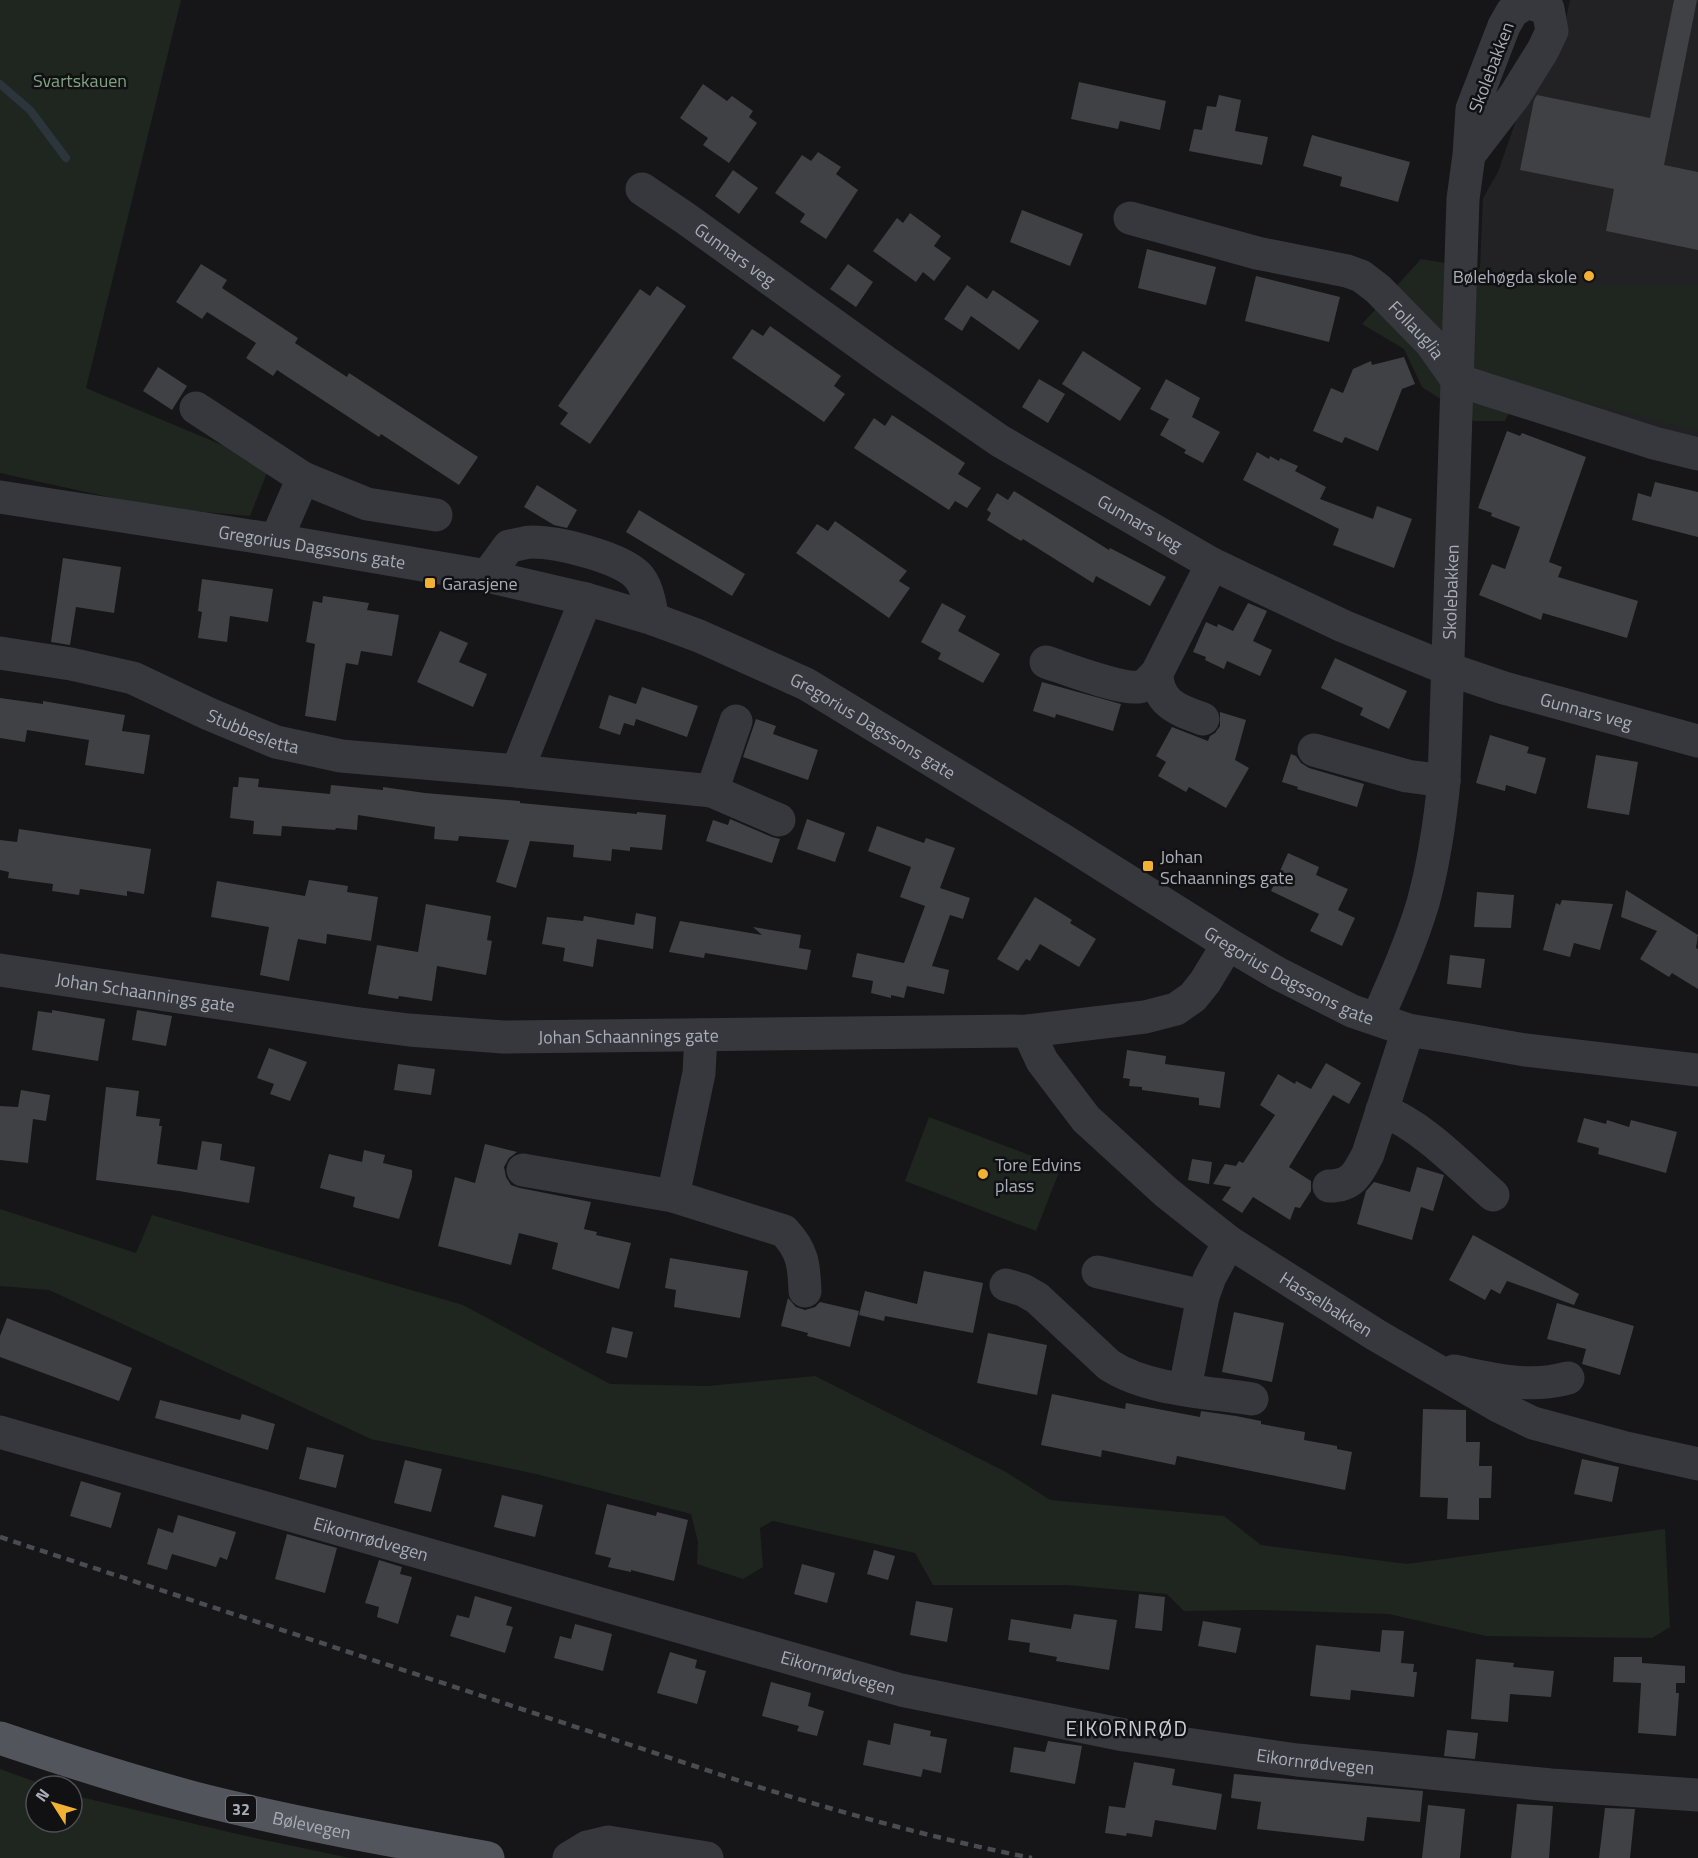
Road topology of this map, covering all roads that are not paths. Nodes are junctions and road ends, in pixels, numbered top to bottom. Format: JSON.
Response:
{"nodes":[{"id":1,"x":1469,"y":155,"type":"dead end"},
{"id":2,"x":642,"y":189,"type":"dead end"},
{"id":3,"x":1130,"y":219,"type":"dead end"},
{"id":4,"x":1457,"y":380,"type":"junction"},
{"id":5,"x":196,"y":408,"type":"dead end"},
{"id":6,"x":1698,"y":454,"type":"edge"},
{"id":7,"x":303,"y":478,"type":"junction"},
{"id":8,"x":0,"y":496,"type":"edge"},
{"id":9,"x":436,"y":515,"type":"dead end"},
{"id":10,"x":276,"y":540,"type":"junction"},
{"id":11,"x":1212,"y":564,"type":"junction"},
{"id":12,"x":487,"y":576,"type":"junction"},
{"id":13,"x":586,"y":599,"type":"junction"},
{"id":14,"x":653,"y":619,"type":"junction"},
{"id":15,"x":0,"y":654,"type":"edge"},
{"id":16,"x":1046,"y":662,"type":"dead end"},
{"id":17,"x":1448,"y":669,"type":"junction"},
{"id":18,"x":1157,"y":673,"type":"junction"},
{"id":19,"x":1203,"y":719,"type":"dead end"},
{"id":20,"x":736,"y":721,"type":"dead end"},
{"id":21,"x":1698,"y":741,"type":"edge"},
{"id":22,"x":1314,"y":750,"type":"dead end"},
{"id":23,"x":517,"y":771,"type":"junction"},
{"id":24,"x":1444,"y":781,"type":"junction"},
{"id":25,"x":712,"y":791,"type":"junction"},
{"id":26,"x":778,"y":820,"type":"dead end"},
{"id":27,"x":1228,"y":944,"type":"junction"},
{"id":28,"x":0,"y":970,"type":"edge"},
{"id":29,"x":1377,"y":1019,"type":"junction"},
{"id":30,"x":1408,"y":1030,"type":"junction"},
{"id":31,"x":1029,"y":1031,"type":"junction"},
{"id":32,"x":701,"y":1035,"type":"junction"},
{"id":33,"x":1698,"y":1070,"type":"edge"},
{"id":34,"x":1382,"y":1110,"type":"junction"},
{"id":35,"x":523,"y":1170,"type":"dead end"},
{"id":36,"x":1329,"y":1186,"type":"dead end"},
{"id":37,"x":1493,"y":1195,"type":"dead end"},
{"id":38,"x":674,"y":1196,"type":"junction"},
{"id":39,"x":1229,"y":1242,"type":"junction"},
{"id":40,"x":1098,"y":1272,"type":"dead end"},
{"id":41,"x":1006,"y":1285,"type":"dead end"},
{"id":42,"x":804,"y":1291,"type":"dead end"},
{"id":43,"x":1203,"y":1296,"type":"junction"},
{"id":44,"x":1431,"y":1367,"type":"junction"},
{"id":45,"x":1568,"y":1378,"type":"dead end"},
{"id":46,"x":1185,"y":1388,"type":"junction"},
{"id":47,"x":1252,"y":1399,"type":"dead end"},
{"id":48,"x":0,"y":1432,"type":"edge"},
{"id":49,"x":1698,"y":1464,"type":"edge"},
{"id":50,"x":0,"y":1738,"type":"edge"},
{"id":51,"x":1698,"y":1795,"type":"edge"},
{"id":52,"x":488,"y":1858,"type":"edge"},
{"id":53,"x":569,"y":1858,"type":"edge"},
{"id":54,"x":707,"y":1858,"type":"edge"}],
"edges":[{"from":1,"to":4,"type":"street","name":"Skolebakken"},
{"from":2,"to":11,"type":"street","name":"Gunnars veg"},
{"from":3,"to":4,"type":"street","name":"Follauglia"},
{"from":4,"to":6,"type":"street"},
{"from":4,"to":17,"type":"street","name":"Skolebakken"},
{"from":5,"to":7,"type":"street"},
{"from":7,"to":9,"type":"street"},
{"from":7,"to":10,"type":"street"},
{"from":8,"to":10,"type":"street","name":"Gregorius Dagssons gate"},
{"from":10,"to":12,"type":"street","name":"Gregorius Dagssons gate"},
{"from":11,"to":17,"type":"street","name":"Gunnars veg"},
{"from":11,"to":18,"type":"street"},
{"from":12,"to":13,"type":"street","name":"Gregorius Dagssons gate"},
{"from":12,"to":14,"type":"street"},
{"from":13,"to":14,"type":"street","name":"Gregorius Dagssons gate"},
{"from":13,"to":23,"type":"street"},
{"from":14,"to":27,"type":"street","name":"Gregorius Dagssons gate"},
{"from":15,"to":23,"type":"street","name":"Stubbesletta"},
{"from":16,"to":18,"type":"street"},
{"from":17,"to":21,"type":"street","name":"Gunnars veg"},
{"from":17,"to":24,"type":"street","name":"Skolebakken"},
{"from":18,"to":19,"type":"street"},
{"from":20,"to":25,"type":"street"},
{"from":22,"to":24,"type":"street"},
{"from":23,"to":25,"type":"street","name":"Stubbesletta"},
{"from":24,"to":29,"type":"street","name":"Skolebakken"},
{"from":25,"to":26,"type":"street","name":"Stubbesletta"},
{"from":27,"to":29,"type":"street","name":"Gregorius Dagssons gate"},
{"from":27,"to":31,"type":"street","name":"Johan Schaannings gate"},
{"from":28,"to":32,"type":"street","name":"Johan Schaannings gate"},
{"from":29,"to":30,"type":"street","name":"Gregorius Dagssons gate"},
{"from":30,"to":33,"type":"street","name":"Gregorius Dagssons gate"},
{"from":30,"to":34,"type":"street"},
{"from":31,"to":32,"type":"street","name":"Johan Schaannings gate"},
{"from":31,"to":39,"type":"street","name":"Hasselbakken"},
{"from":32,"to":38,"type":"street"},
{"from":34,"to":36,"type":"street"},
{"from":34,"to":37,"type":"street"},
{"from":35,"to":38,"type":"street"},
{"from":38,"to":42,"type":"street"},
{"from":39,"to":43,"type":"street"},
{"from":39,"to":44,"type":"street","name":"Hasselbakken"},
{"from":40,"to":43,"type":"street"},
{"from":41,"to":46,"type":"street"},
{"from":43,"to":46,"type":"street"},
{"from":44,"to":45,"type":"street"},
{"from":44,"to":49,"type":"street","name":"Hasselbakken"},
{"from":46,"to":47,"type":"street"},
{"from":48,"to":51,"type":"street","name":"Eikornrødvegen"},
{"from":50,"to":52,"type":"main road","name":"Bølevegen","number":"32"},
{"from":53,"to":54,"type":"street"}]}
